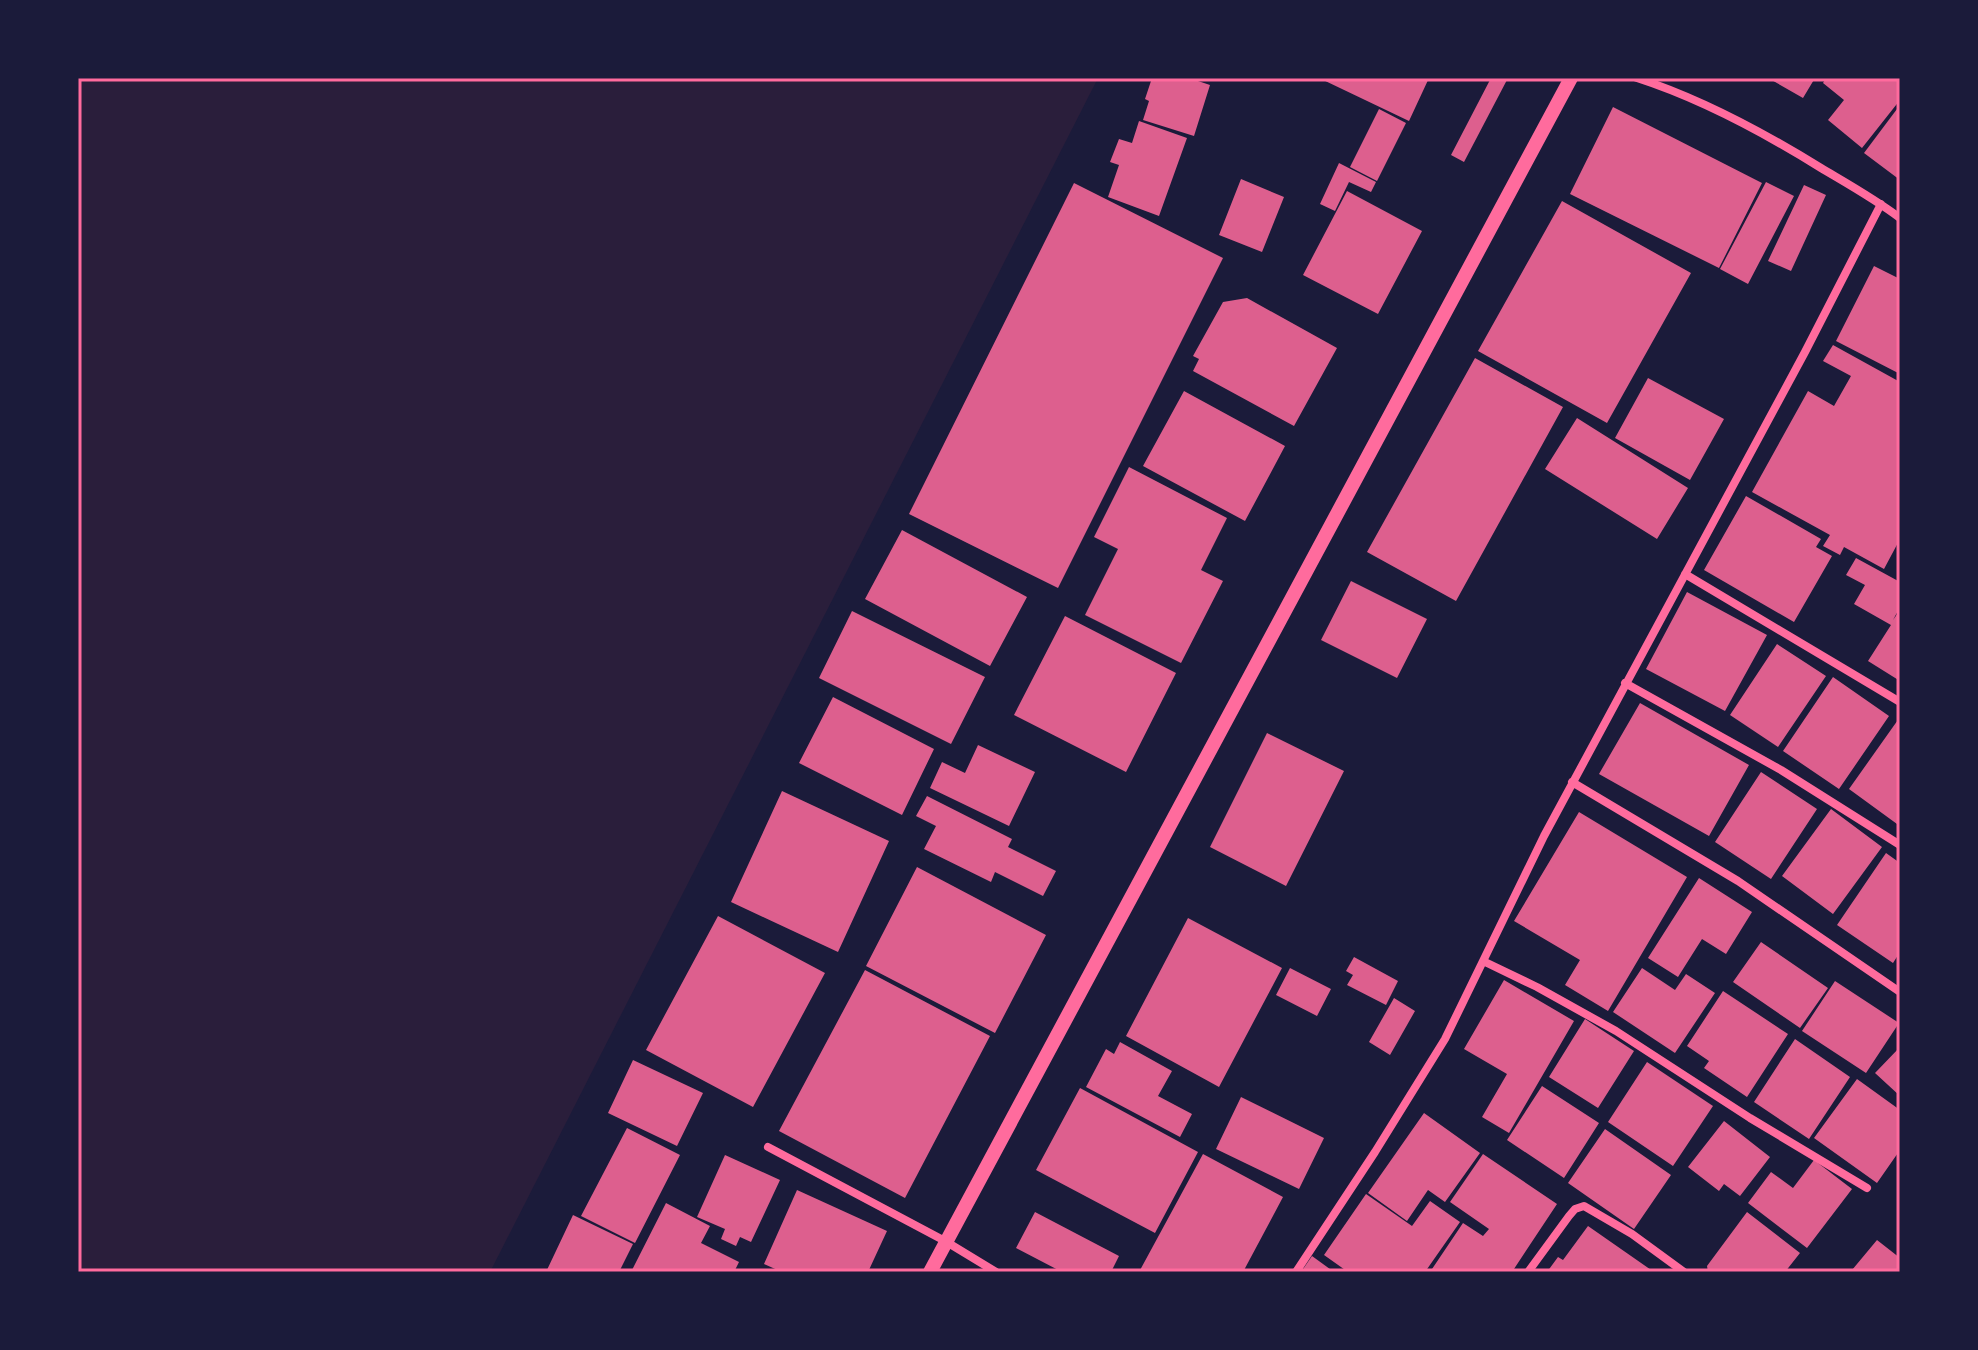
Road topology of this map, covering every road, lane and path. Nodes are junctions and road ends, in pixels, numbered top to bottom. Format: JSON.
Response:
{"nodes":[{"id":1,"x":1571,"y":78,"type":"edge"},
{"id":2,"x":1637,"y":78,"type":"edge"},
{"id":3,"x":1881,"y":204,"type":"junction"},
{"id":4,"x":1900,"y":218,"type":"edge"},
{"id":5,"x":1685,"y":574,"type":"junction"},
{"id":6,"x":1625,"y":683,"type":"junction"},
{"id":7,"x":1900,"y":702,"type":"edge"},
{"id":8,"x":1572,"y":782,"type":"junction"},
{"id":9,"x":1900,"y":845,"type":"edge"},
{"id":10,"x":1483,"y":961,"type":"junction"},
{"id":11,"x":1900,"y":992,"type":"edge"},
{"id":12,"x":768,"y":1147,"type":"dead end"},
{"id":13,"x":1867,"y":1188,"type":"dead end"},
{"id":14,"x":945,"y":1241,"type":"junction"},
{"id":15,"x":930,"y":1272,"type":"edge"},
{"id":16,"x":996,"y":1272,"type":"edge"},
{"id":17,"x":1296,"y":1272,"type":"edge"},
{"id":18,"x":1528,"y":1272,"type":"edge"},
{"id":19,"x":1684,"y":1272,"type":"edge"}],
"edges":[{"from":1,"to":14,"type":"street"},
{"from":2,"to":3,"type":"street"},
{"from":3,"to":4,"type":"street"},
{"from":3,"to":5,"type":"street"},
{"from":5,"to":6,"type":"street"},
{"from":5,"to":7,"type":"street"},
{"from":6,"to":8,"type":"street"},
{"from":6,"to":9,"type":"street"},
{"from":8,"to":10,"type":"street"},
{"from":8,"to":11,"type":"street"},
{"from":10,"to":13,"type":"street"},
{"from":10,"to":17,"type":"street"},
{"from":12,"to":14,"type":"street"},
{"from":14,"to":15,"type":"street"},
{"from":14,"to":16,"type":"street"},
{"from":18,"to":19,"type":"street"}]}
